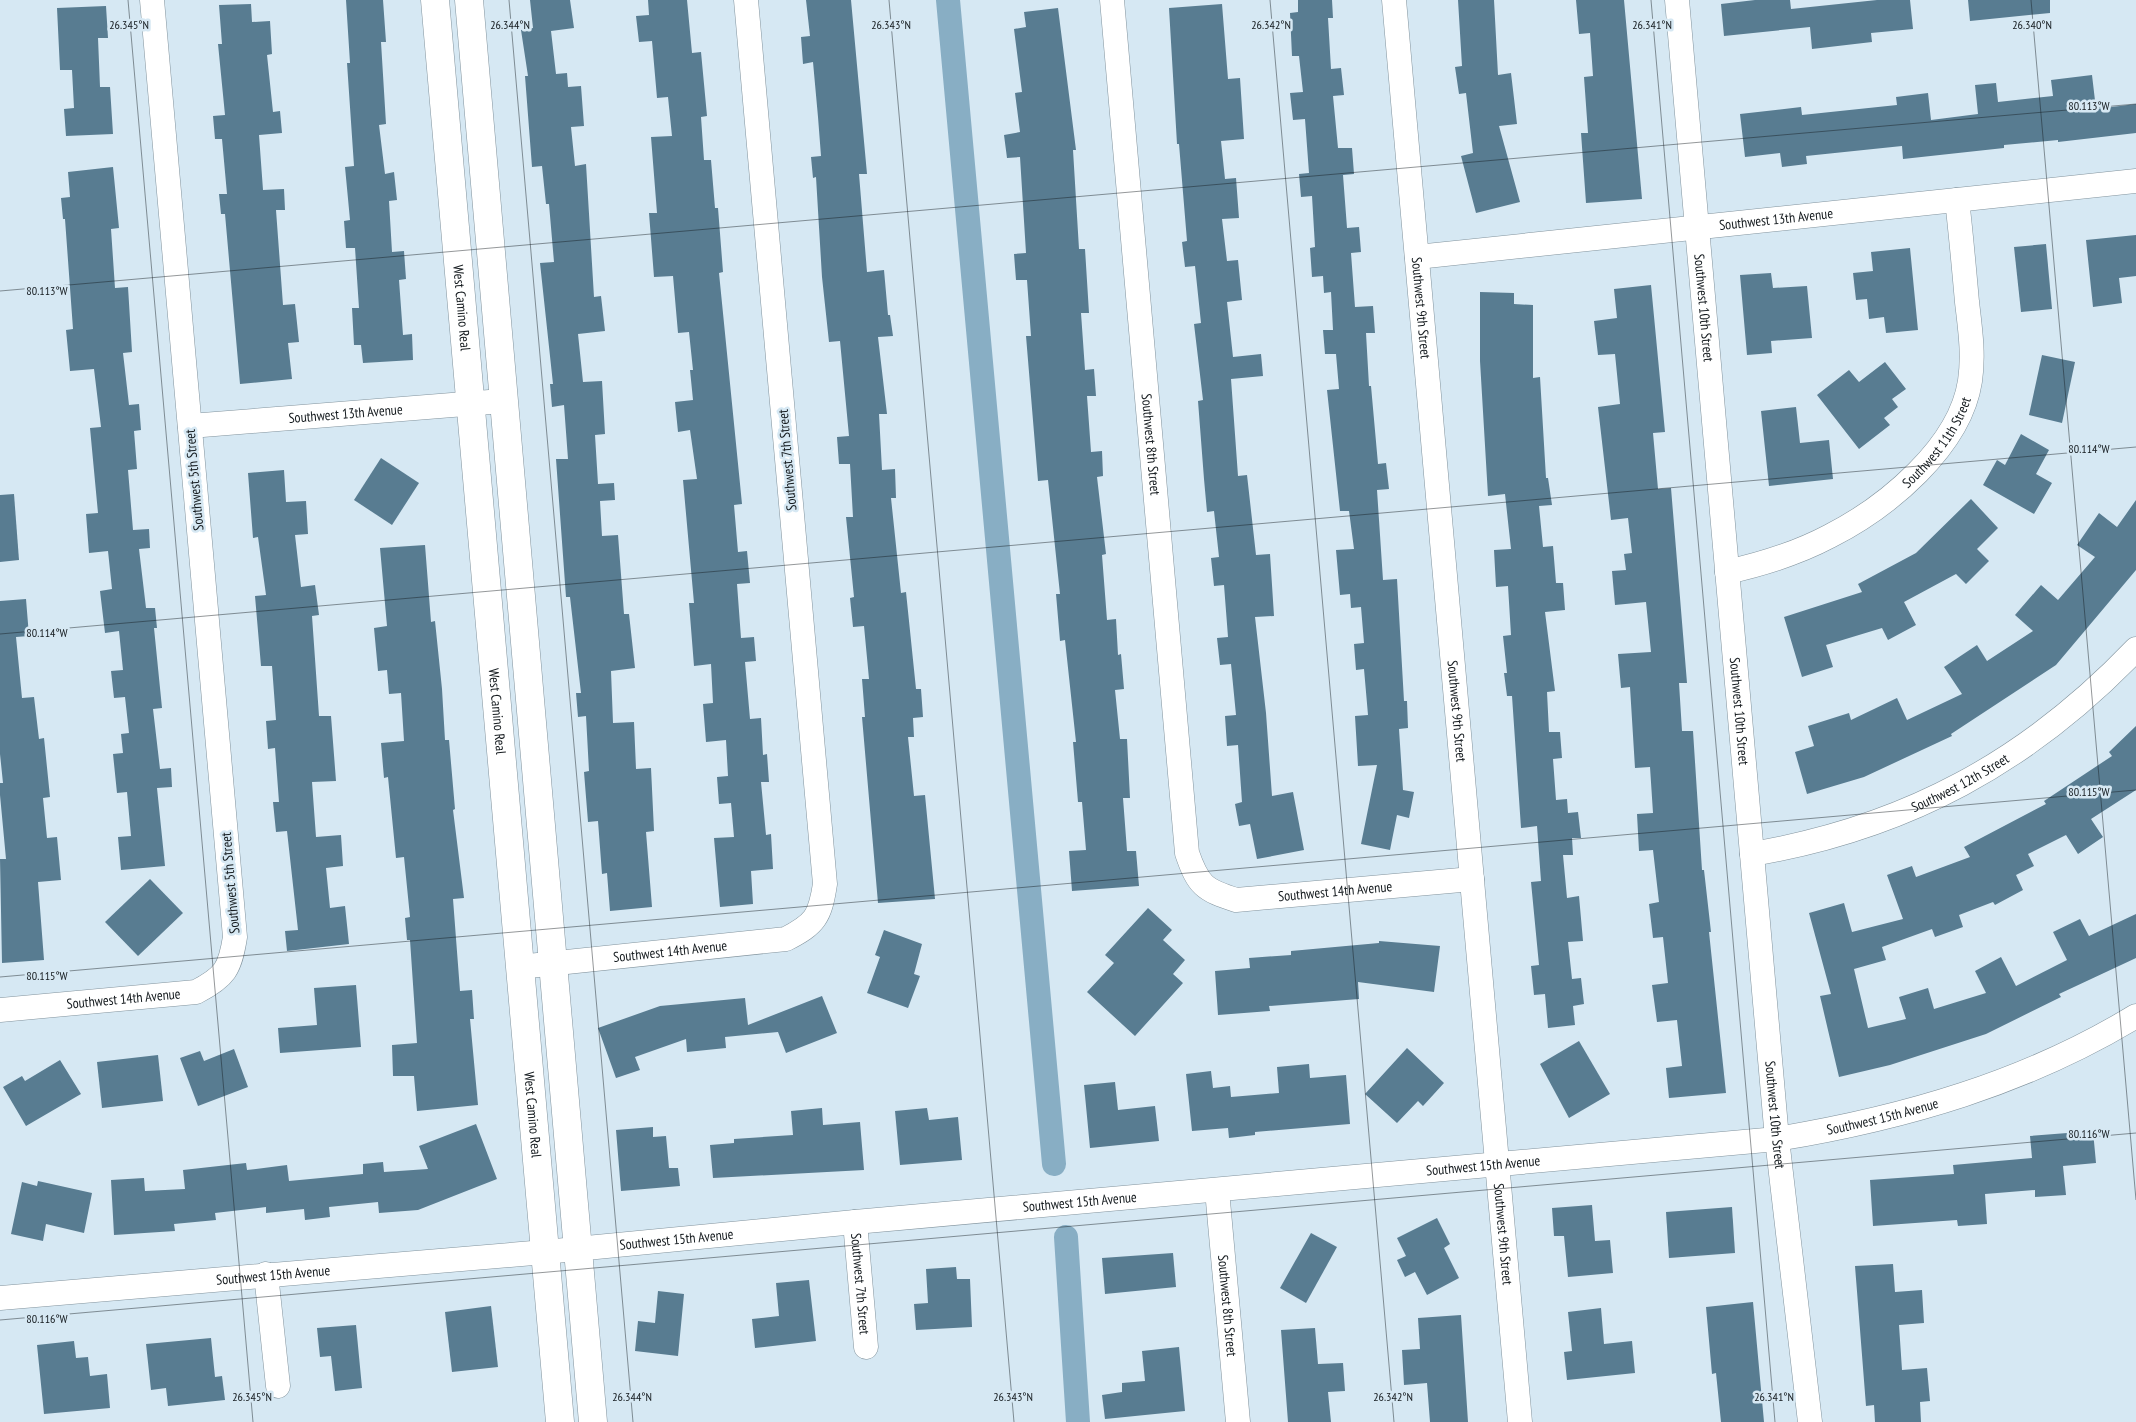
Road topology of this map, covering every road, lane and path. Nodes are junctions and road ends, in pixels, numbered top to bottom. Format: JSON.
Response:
{"nodes":[{"id":1,"x":152,"y":0,"type":"edge"},
{"id":2,"x":435,"y":0,"type":"edge"},
{"id":3,"x":469,"y":0,"type":"edge"},
{"id":4,"x":746,"y":0,"type":"edge"},
{"id":5,"x":1112,"y":0,"type":"edge"},
{"id":6,"x":1394,"y":0,"type":"edge"},
{"id":7,"x":1677,"y":0,"type":"edge"},
{"id":8,"x":2136,"y":181,"type":"edge"},
{"id":9,"x":1957,"y":200,"type":"junction"},
{"id":10,"x":1697,"y":228,"type":"junction"},
{"id":11,"x":1417,"y":257,"type":"junction"},
{"id":12,"x":502,"y":401,"type":"junction"},
{"id":13,"x":469,"y":404,"type":"junction"},
{"id":14,"x":190,"y":426,"type":"junction"},
{"id":15,"x":1727,"y":572,"type":"junction"},
{"id":16,"x":2136,"y":650,"type":"edge"},
{"id":17,"x":1752,"y":854,"type":"junction"},
{"id":18,"x":1472,"y":880,"type":"junction"},
{"id":19,"x":1203,"y":884,"type":"joint"},
{"id":20,"x":815,"y":917,"type":"joint"},
{"id":21,"x":232,"y":959,"type":"joint"},
{"id":22,"x":553,"y":963,"type":"junction"},
{"id":23,"x":519,"y":967,"type":"junction"},
{"id":24,"x":0,"y":1010,"type":"edge"},
{"id":25,"x":2136,"y":1016,"type":"edge"},
{"id":26,"x":1777,"y":1139,"type":"junction"},
{"id":27,"x":1497,"y":1165,"type":"junction"},
{"id":28,"x":1216,"y":1190,"type":"junction"},
{"id":29,"x":855,"y":1222,"type":"junction"},
{"id":30,"x":578,"y":1249,"type":"junction"},
{"id":31,"x":545,"y":1252,"type":"junction"},
{"id":32,"x":266,"y":1274,"type":"junction"},
{"id":33,"x":0,"y":1298,"type":"edge"},
{"id":34,"x":866,"y":1347,"type":"dead end"},
{"id":35,"x":278,"y":1386,"type":"dead end"},
{"id":36,"x":560,"y":1422,"type":"edge"},
{"id":37,"x":593,"y":1422,"type":"edge"},
{"id":38,"x":1238,"y":1422,"type":"edge"},
{"id":39,"x":1520,"y":1422,"type":"edge"},
{"id":40,"x":1810,"y":1422,"type":"edge"}],
"edges":[{"from":1,"to":14,"type":"street","name":"Southwest 5th Street"},
{"from":2,"to":13,"type":"street","name":"West Camino Real"},
{"from":3,"to":12,"type":"street"},
{"from":4,"to":20,"type":"street","name":"Southwest 7th Street"},
{"from":5,"to":19,"type":"street","name":"Southwest 8th Street"},
{"from":6,"to":11,"type":"street","name":"Southwest 9th Street"},
{"from":7,"to":10,"type":"street","name":"Southwest 10th Street"},
{"from":8,"to":9,"type":"street","name":"Southwest 13th Avenue"},
{"from":9,"to":10,"type":"street","name":"Southwest 13th Avenue"},
{"from":9,"to":15,"type":"street","name":"Southwest 11th Street"},
{"from":10,"to":11,"type":"street","name":"Southwest 13th Avenue"},
{"from":10,"to":15,"type":"street","name":"Southwest 10th Street"},
{"from":11,"to":18,"type":"street","name":"Southwest 9th Street"},
{"from":12,"to":13,"type":"street","name":"Southwest 13th Avenue"},
{"from":12,"to":22,"type":"street"},
{"from":13,"to":14,"type":"street","name":"Southwest 13th Avenue"},
{"from":13,"to":23,"type":"street","name":"West Camino Real"},
{"from":14,"to":21,"type":"street","name":"Southwest 5th Street"},
{"from":15,"to":17,"type":"street","name":"Southwest 10th Street"},
{"from":16,"to":17,"type":"street","name":"Southwest 12th Street"},
{"from":17,"to":26,"type":"street","name":"Southwest 10th Street"},
{"from":18,"to":19,"type":"street","name":"Southwest 14th Avenue"},
{"from":18,"to":27,"type":"street","name":"Southwest 9th Street"},
{"from":20,"to":22,"type":"street","name":"Southwest 14th Avenue"},
{"from":21,"to":24,"type":"street","name":"Southwest 14th Avenue"},
{"from":22,"to":23,"type":"street","name":"Southwest 14th Avenue"},
{"from":22,"to":30,"type":"street"},
{"from":23,"to":31,"type":"street","name":"West Camino Real"},
{"from":25,"to":26,"type":"street","name":"Southwest 15th Avenue"},
{"from":26,"to":27,"type":"street","name":"Southwest 15th Avenue"},
{"from":26,"to":40,"type":"street","name":"Southwest 10th Street"},
{"from":27,"to":28,"type":"street","name":"Southwest 15th Avenue"},
{"from":27,"to":39,"type":"street","name":"Southwest 9th Street"},
{"from":28,"to":29,"type":"street","name":"Southwest 15th Avenue"},
{"from":28,"to":38,"type":"street","name":"Southwest 8th Street"},
{"from":29,"to":30,"type":"street","name":"Southwest 15th Avenue"},
{"from":29,"to":34,"type":"street","name":"Southwest 7th Street"},
{"from":30,"to":31,"type":"street","name":"Southwest 15th Avenue"},
{"from":30,"to":37,"type":"street"},
{"from":31,"to":32,"type":"street","name":"Southwest 15th Avenue"},
{"from":31,"to":36,"type":"street","name":"West Camino Real"},
{"from":32,"to":33,"type":"street","name":"Southwest 15th Avenue"},
{"from":32,"to":35,"type":"street"}]}
